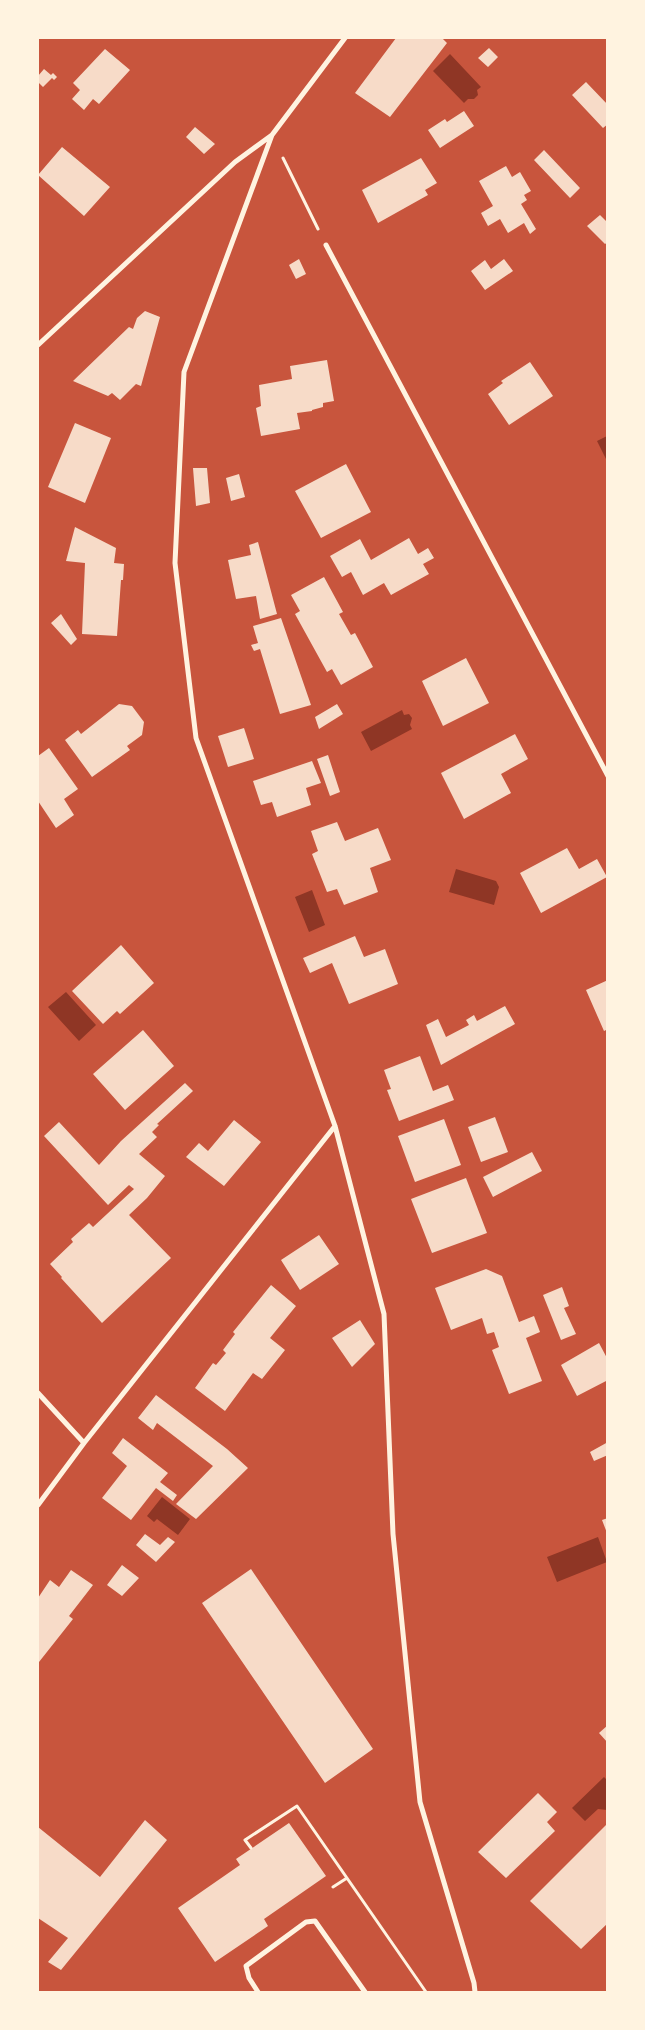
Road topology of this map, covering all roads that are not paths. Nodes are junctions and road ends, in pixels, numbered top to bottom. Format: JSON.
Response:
{"nodes":[{"id":1,"x":345,"y":38,"type":"edge"},
{"id":2,"x":272,"y":135,"type":"junction"},
{"id":3,"x":326,"y":245,"type":"road end"},
{"id":4,"x":38,"y":345,"type":"edge"},
{"id":5,"x":608,"y":776,"type":"edge"},
{"id":6,"x":335,"y":1126,"type":"junction"},
{"id":7,"x":38,"y":1393,"type":"edge"},
{"id":8,"x":84,"y":1443,"type":"junction"},
{"id":9,"x":38,"y":1505,"type":"edge"},
{"id":10,"x":258,"y":1992,"type":"edge"},
{"id":11,"x":366,"y":1992,"type":"edge"},
{"id":12,"x":475,"y":1992,"type":"edge"}],
"edges":[{"from":1,"to":2,"type":"street"},
{"from":2,"to":4,"type":"street"},
{"from":2,"to":6,"type":"street"},
{"from":3,"to":5,"type":"street"},
{"from":6,"to":8,"type":"street"},
{"from":6,"to":12,"type":"street"},
{"from":7,"to":8,"type":"street"},
{"from":8,"to":9,"type":"street"},
{"from":10,"to":11,"type":"street"}]}
